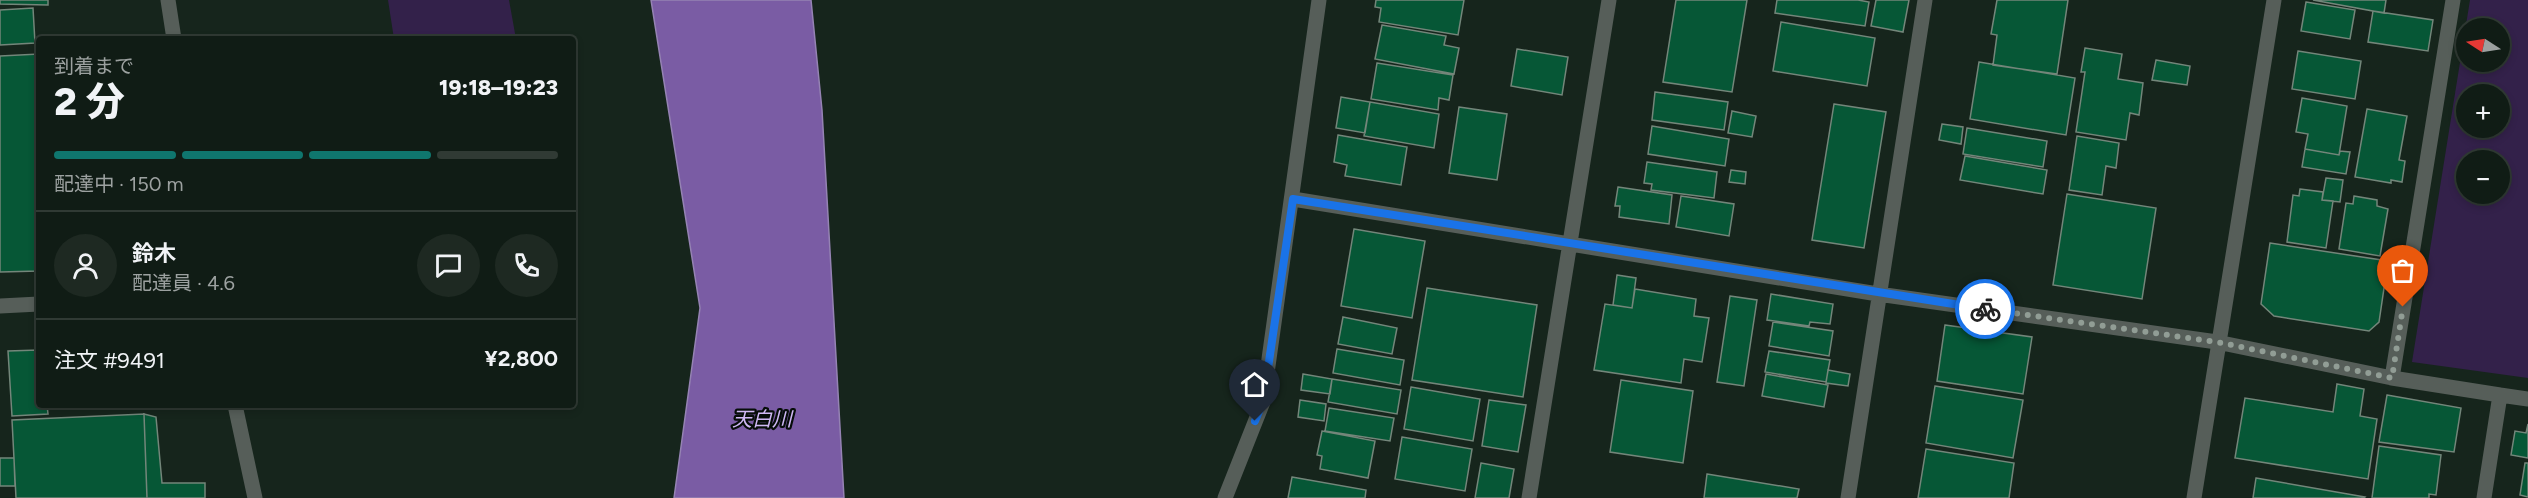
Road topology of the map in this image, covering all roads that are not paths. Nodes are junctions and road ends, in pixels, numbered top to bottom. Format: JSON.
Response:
{"nodes":[{"id":1,"x":168,"y":0,"type":"edge"},
{"id":2,"x":1319,"y":0,"type":"edge"},
{"id":3,"x":1609,"y":0,"type":"edge"},
{"id":4,"x":1925,"y":0,"type":"edge"},
{"id":5,"x":2274,"y":0,"type":"edge"},
{"id":6,"x":2453,"y":0,"type":"edge"},
{"id":7,"x":174,"y":36,"type":"edge"},
{"id":8,"x":1293,"y":199,"type":"junction"},
{"id":9,"x":1570,"y":244,"type":"junction"},
{"id":10,"x":1878,"y":294,"type":"junction"},
{"id":11,"x":36,"y":304,"type":"edge"},
{"id":12,"x":0,"y":306,"type":"edge"},
{"id":13,"x":2217,"y":342,"type":"junction"},
{"id":14,"x":2392,"y":378,"type":"junction"},
{"id":15,"x":2500,"y":395,"type":"junction"},
{"id":16,"x":2528,"y":399,"type":"edge"},
{"id":17,"x":236,"y":408,"type":"edge"},
{"id":18,"x":255,"y":498,"type":"edge"},
{"id":19,"x":1225,"y":498,"type":"edge"},
{"id":20,"x":1529,"y":498,"type":"edge"},
{"id":21,"x":1848,"y":498,"type":"edge"},
{"id":22,"x":2194,"y":498,"type":"edge"},
{"id":23,"x":2484,"y":498,"type":"edge"}],
"edges":[{"from":1,"to":7,"type":"street"},
{"from":2,"to":8,"type":"street"},
{"from":3,"to":9,"type":"street"},
{"from":4,"to":10,"type":"street"},
{"from":5,"to":13,"type":"street"},
{"from":6,"to":14,"type":"street"},
{"from":8,"to":9,"type":"street"},
{"from":8,"to":19,"type":"street"},
{"from":9,"to":10,"type":"street"},
{"from":9,"to":20,"type":"street"},
{"from":10,"to":13,"type":"street"},
{"from":10,"to":21,"type":"street"},
{"from":11,"to":12,"type":"street"},
{"from":13,"to":14,"type":"street"},
{"from":13,"to":22,"type":"street"},
{"from":14,"to":15,"type":"street"},
{"from":15,"to":16,"type":"street"},
{"from":15,"to":23,"type":"street"},
{"from":17,"to":18,"type":"street"}]}
